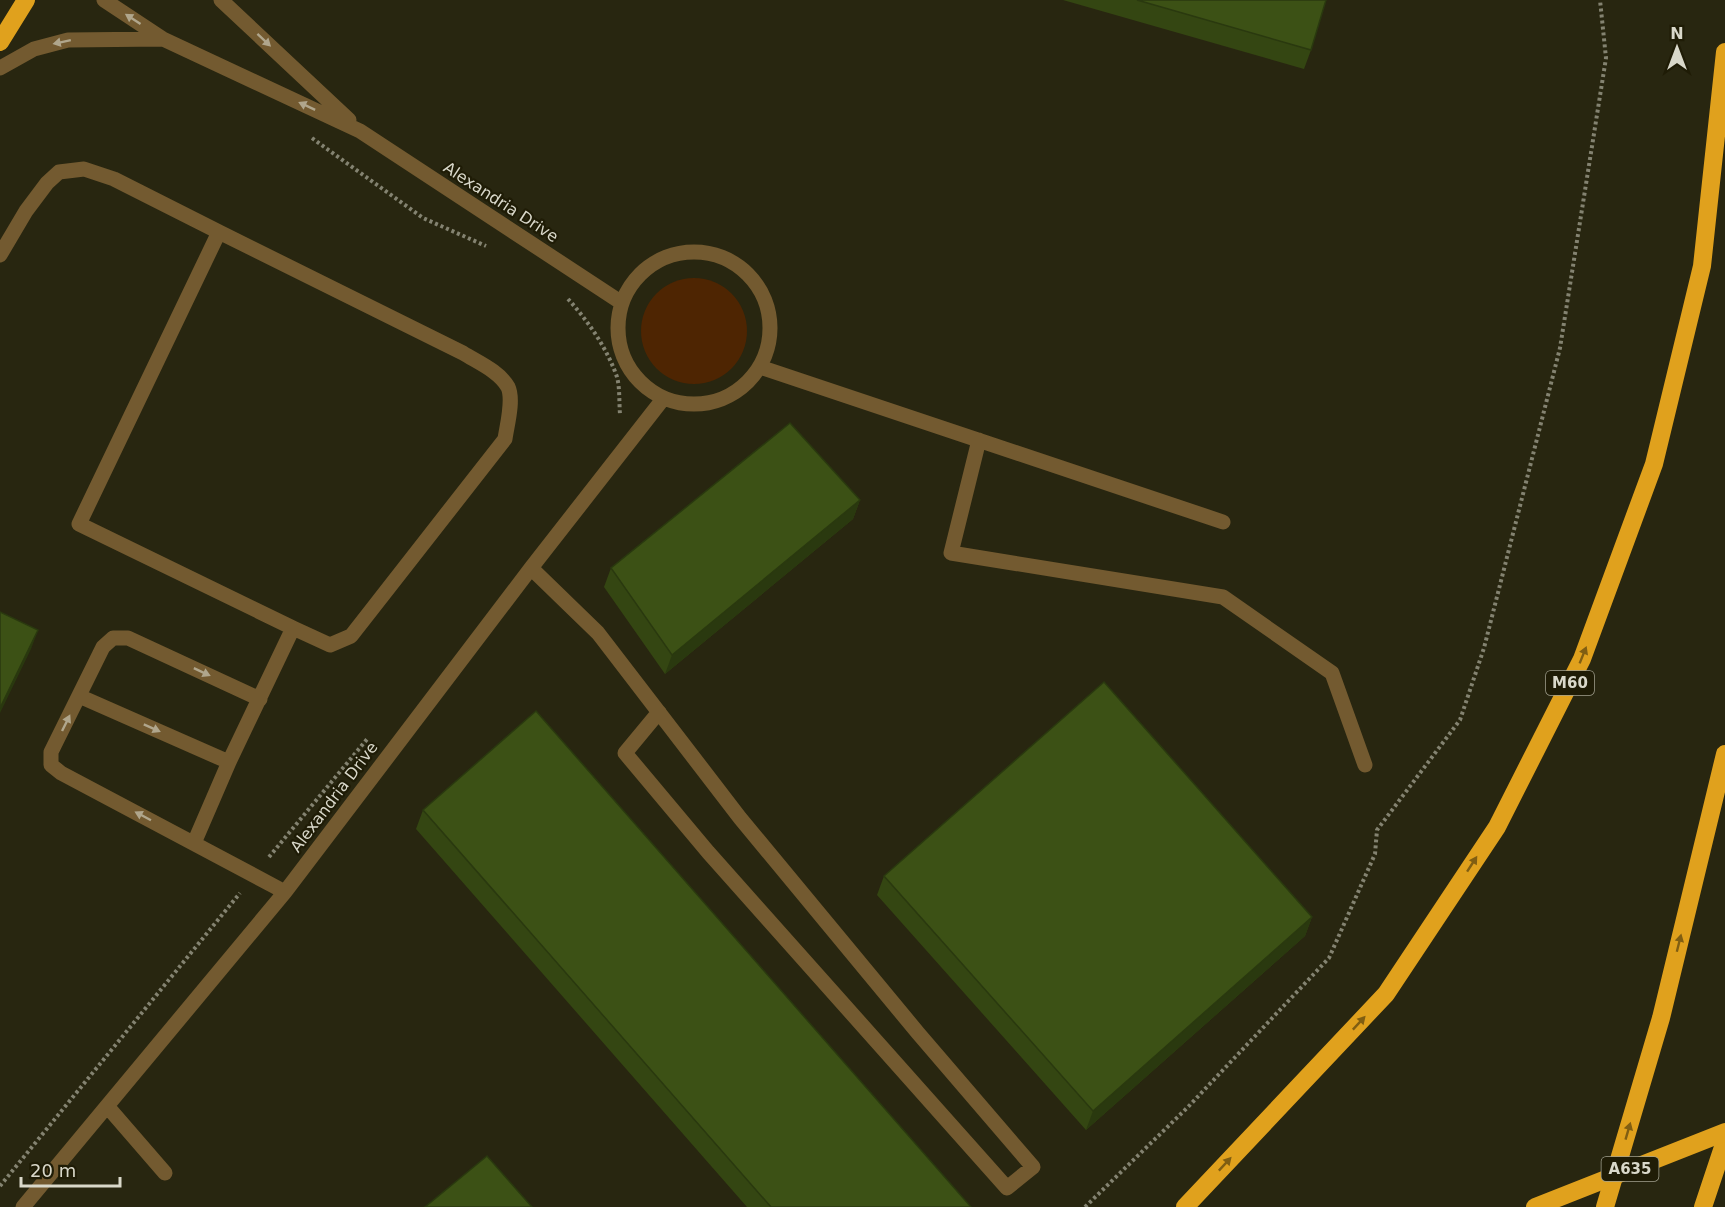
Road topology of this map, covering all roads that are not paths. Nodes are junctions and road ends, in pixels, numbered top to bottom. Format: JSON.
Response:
{"nodes":[{"id":1,"x":26,"y":0,"type":"edge"},
{"id":2,"x":104,"y":0,"type":"edge"},
{"id":3,"x":221,"y":0,"type":"edge"},
{"id":4,"x":163,"y":39,"type":"junction"},
{"id":5,"x":0,"y":42,"type":"edge"},
{"id":6,"x":1725,"y":52,"type":"edge"},
{"id":7,"x":0,"y":68,"type":"edge"},
{"id":8,"x":360,"y":131,"type":"junction"},
{"id":9,"x":219,"y":232,"type":"junction"},
{"id":10,"x":0,"y":255,"type":"edge"},
{"id":11,"x":622,"y":303,"type":"junction"},
{"id":12,"x":760,"y":367,"type":"junction"},
{"id":13,"x":663,"y":399,"type":"junction"},
{"id":14,"x":979,"y":440,"type":"junction"},
{"id":15,"x":1223,"y":522,"type":"dead end"},
{"id":16,"x":531,"y":568,"type":"junction"},
{"id":17,"x":293,"y":628,"type":"junction"},
{"id":18,"x":79,"y":696,"type":"junction"},
{"id":19,"x":260,"y":699,"type":"junction"},
{"id":20,"x":659,"y":712,"type":"junction"},
{"id":21,"x":1725,"y":754,"type":"edge"},
{"id":22,"x":229,"y":762,"type":"junction"},
{"id":23,"x":1365,"y":765,"type":"dead end"},
{"id":24,"x":194,"y":843,"type":"junction"},
{"id":25,"x":285,"y":892,"type":"junction"},
{"id":26,"x":107,"y":1106,"type":"junction"},
{"id":27,"x":1725,"y":1132,"type":"edge"},
{"id":28,"x":1725,"y":1141,"type":"edge"},
{"id":29,"x":165,"y":1173,"type":"dead end"},
{"id":30,"x":23,"y":1207,"type":"edge"},
{"id":31,"x":1185,"y":1207,"type":"edge"},
{"id":32,"x":1535,"y":1207,"type":"edge"},
{"id":33,"x":1605,"y":1207,"type":"edge"},
{"id":34,"x":1703,"y":1207,"type":"edge"}],
"edges":[{"from":1,"to":5,"type":"highway"},
{"from":4,"to":2,"type":"street","one_way":true},
{"from":3,"to":8,"type":"street","one_way":true},
{"from":4,"to":7,"type":"street","one_way":true},
{"from":8,"to":4,"type":"street","one_way":true},
{"from":31,"to":6,"type":"highway","number":"M60","one_way":true},
{"from":8,"to":11,"type":"street","name":"Alexandria Drive"},
{"from":9,"to":10,"type":"street"},
{"from":9,"to":17,"type":"street"},
{"from":9,"to":17,"type":"street"},
{"from":11,"to":12,"type":"street"},
{"from":11,"to":13,"type":"street"},
{"from":12,"to":13,"type":"street"},
{"from":12,"to":14,"type":"street"},
{"from":13,"to":16,"type":"street","name":"Alexandria Drive"},
{"from":14,"to":15,"type":"street"},
{"from":14,"to":23,"type":"street"},
{"from":16,"to":20,"type":"street"},
{"from":16,"to":25,"type":"street","name":"Alexandria Drive"},
{"from":17,"to":19,"type":"street"},
{"from":18,"to":19,"type":"street","one_way":true},
{"from":18,"to":22,"type":"street","one_way":true},
{"from":24,"to":18,"type":"street","one_way":true},
{"from":19,"to":22,"type":"street"},
{"from":20,"to":20,"type":"street"},
{"from":33,"to":21,"type":"highway","one_way":true},
{"from":22,"to":24,"type":"street"},
{"from":24,"to":25,"type":"street"},
{"from":25,"to":26,"type":"street","name":"Alexandria Drive"},
{"from":26,"to":29,"type":"street"},
{"from":26,"to":30,"type":"street","name":"Alexandria Drive"},
{"from":27,"to":32,"type":"highway","number":"A635","bridge":true},
{"from":28,"to":34,"type":"highway"}]}
